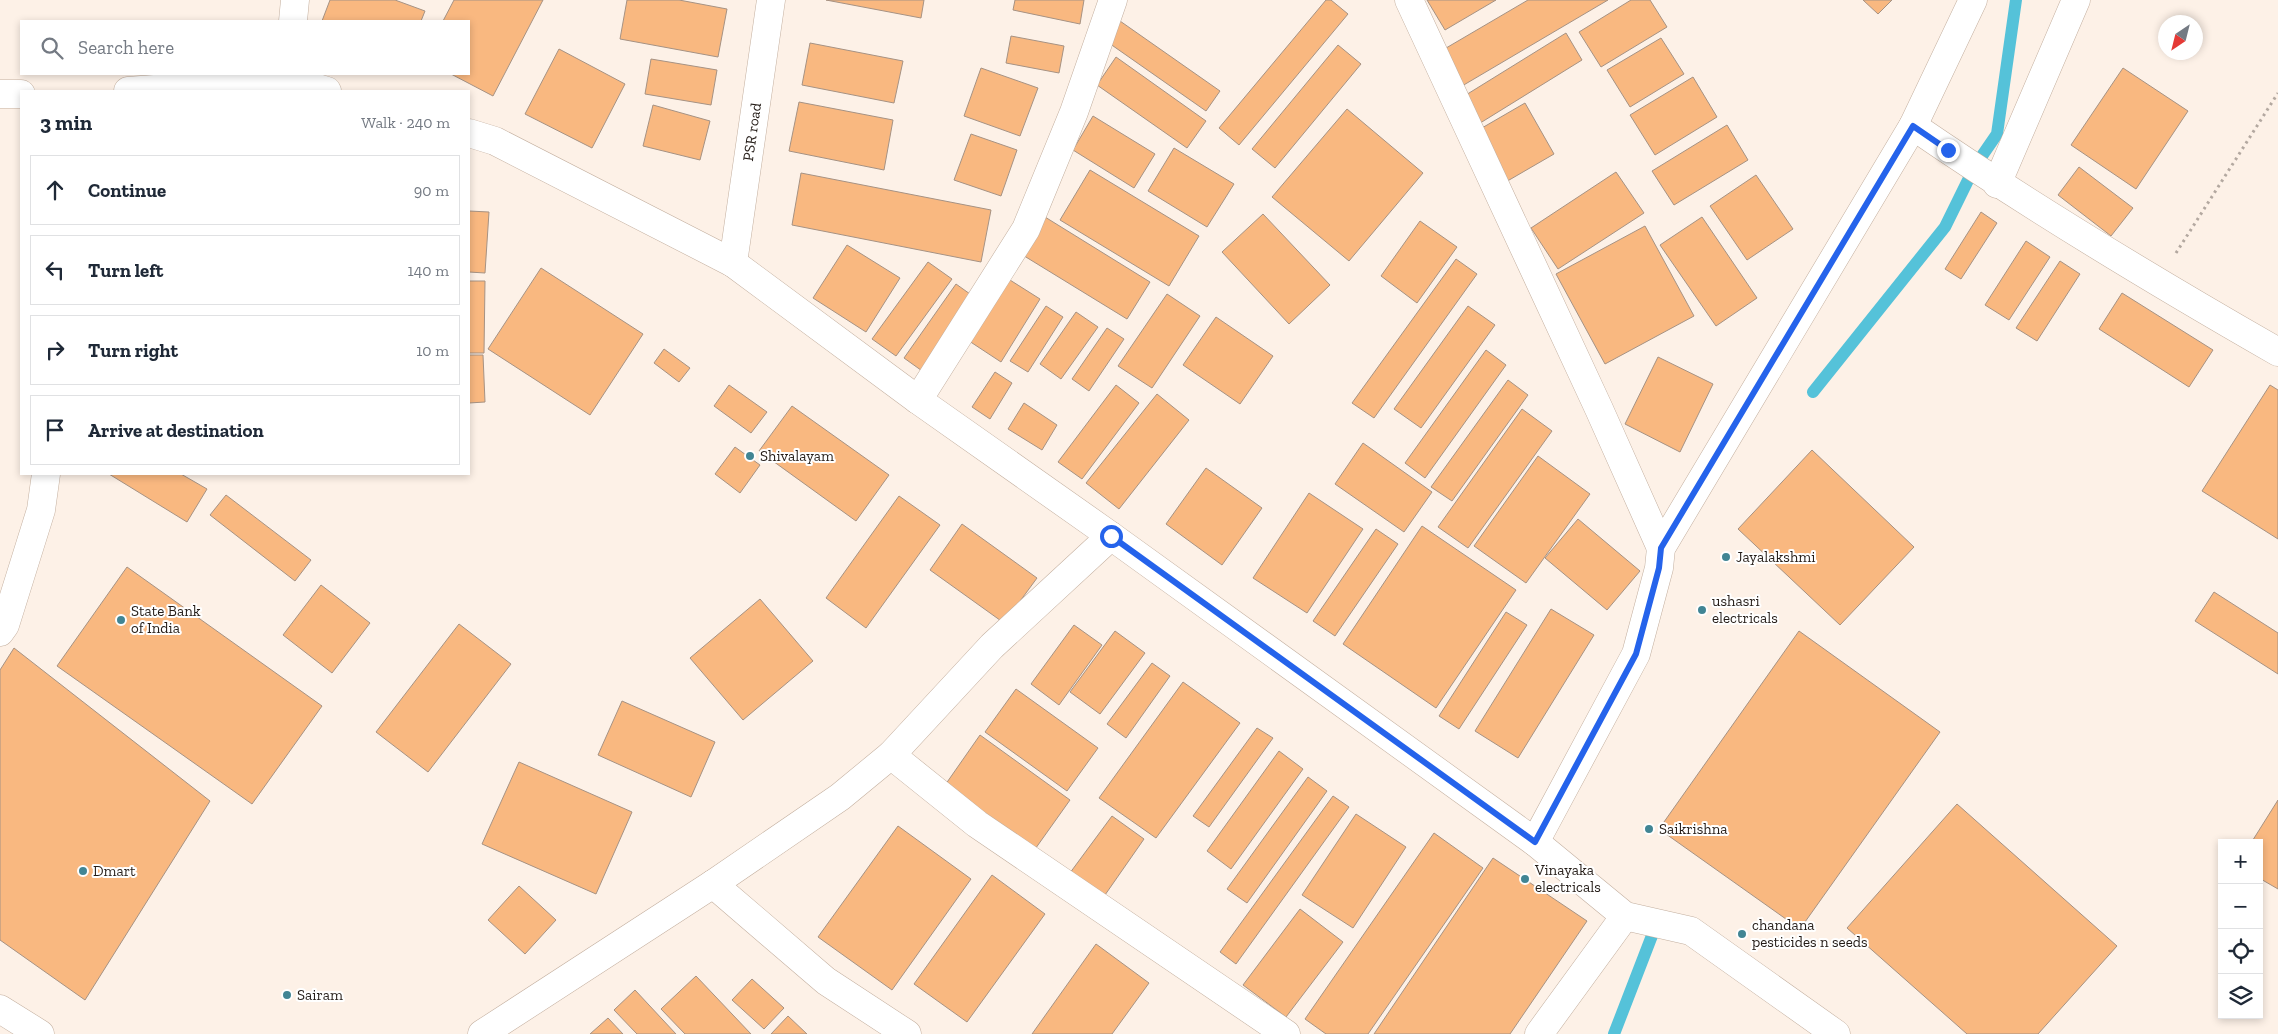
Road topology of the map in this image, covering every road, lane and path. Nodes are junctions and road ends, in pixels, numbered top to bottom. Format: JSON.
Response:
{"nodes":[{"id":1,"x":295,"y":0,"type":"edge"},
{"id":2,"x":771,"y":0,"type":"edge"},
{"id":3,"x":1114,"y":0,"type":"edge"},
{"id":4,"x":1409,"y":0,"type":"edge"},
{"id":5,"x":1973,"y":0,"type":"edge"},
{"id":6,"x":2076,"y":0,"type":"edge"},
{"id":7,"x":293,"y":20,"type":"edge"},
{"id":8,"x":288,"y":77,"type":"edge"},
{"id":9,"x":139,"y":90,"type":"edge"},
{"id":10,"x":325,"y":90,"type":"edge"},
{"id":11,"x":2278,"y":93,"type":"edge"},
{"id":12,"x":0,"y":94,"type":"edge"},
{"id":13,"x":20,"y":94,"type":"edge"},
{"id":14,"x":1913,"y":126,"type":"junction"},
{"id":15,"x":470,"y":133,"type":"edge"},
{"id":16,"x":1997,"y":184,"type":"junction"},
{"id":17,"x":733,"y":263,"type":"junction"},
{"id":18,"x":2156,"y":282,"type":"junction"},
{"id":19,"x":2278,"y":352,"type":"edge"},
{"id":20,"x":918,"y":400,"type":"junction"},
{"id":21,"x":46,"y":475,"type":"edge"},
{"id":22,"x":1111,"y":536,"type":"junction"},
{"id":23,"x":1661,"y":548,"type":"junction"},
{"id":24,"x":0,"y":632,"type":"edge"},
{"id":25,"x":891,"y":755,"type":"junction"},
{"id":26,"x":1535,"y":842,"type":"junction"},
{"id":27,"x":713,"y":884,"type":"junction"},
{"id":28,"x":1625,"y":916,"type":"junction"},
{"id":29,"x":0,"y":1009,"type":"edge"},
{"id":30,"x":40,"y":1034,"type":"edge"},
{"id":31,"x":482,"y":1034,"type":"edge"},
{"id":32,"x":908,"y":1034,"type":"edge"},
{"id":33,"x":1286,"y":1034,"type":"edge"},
{"id":34,"x":1539,"y":1034,"type":"edge"},
{"id":35,"x":1836,"y":1034,"type":"edge"}],
"edges":[{"from":1,"to":7,"type":"street"},
{"from":2,"to":17,"type":"street","name":"PSR road"},
{"from":3,"to":20,"type":"street"},
{"from":4,"to":23,"type":"street"},
{"from":5,"to":14,"type":"street"},
{"from":6,"to":16,"type":"street"},
{"from":8,"to":9,"type":"street"},
{"from":8,"to":10,"type":"street"},
{"from":11,"to":18,"type":"path"},
{"from":12,"to":13,"type":"street"},
{"from":14,"to":16,"type":"street"},
{"from":14,"to":23,"type":"street"},
{"from":15,"to":17,"type":"street"},
{"from":16,"to":18,"type":"street"},
{"from":17,"to":20,"type":"street"},
{"from":18,"to":19,"type":"street"},
{"from":20,"to":22,"type":"street"},
{"from":21,"to":24,"type":"street"},
{"from":22,"to":25,"type":"street"},
{"from":22,"to":26,"type":"street"},
{"from":23,"to":26,"type":"street"},
{"from":25,"to":27,"type":"street"},
{"from":25,"to":33,"type":"street"},
{"from":26,"to":28,"type":"street"},
{"from":27,"to":31,"type":"street"},
{"from":27,"to":32,"type":"street"},
{"from":28,"to":34,"type":"street"},
{"from":28,"to":35,"type":"street"},
{"from":29,"to":30,"type":"street"}]}
